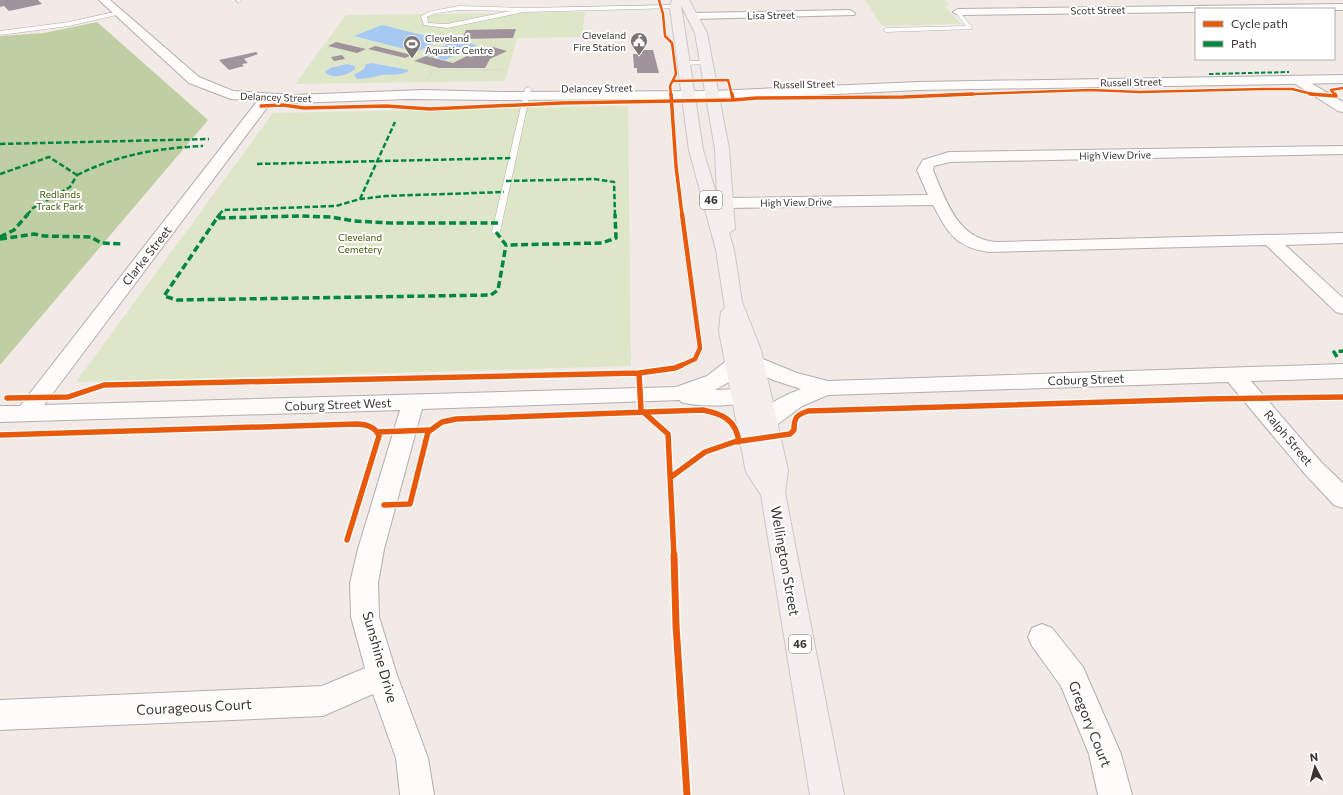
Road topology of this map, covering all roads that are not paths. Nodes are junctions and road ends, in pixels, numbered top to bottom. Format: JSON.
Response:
{"nodes":[{"id":1,"x":104,"y":0,"type":"edge"},
{"id":2,"x":679,"y":2,"type":"edge"},
{"id":3,"x":1343,"y":6,"type":"edge"},
{"id":4,"x":1195,"y":8,"type":"edge"},
{"id":5,"x":1215,"y":8,"type":"edge"},
{"id":6,"x":524,"y":10,"type":"junction"},
{"id":7,"x":958,"y":12,"type":"joint"},
{"id":8,"x":119,"y":13,"type":"junction"},
{"id":9,"x":850,"y":14,"type":"dead end"},
{"id":10,"x":692,"y":16,"type":"junction"},
{"id":11,"x":886,"y":30,"type":"dead end"},
{"id":12,"x":0,"y":33,"type":"edge"},
{"id":13,"x":684,"y":63,"type":"junction"},
{"id":14,"x":706,"y":63,"type":"junction"},
{"id":15,"x":1343,"y":79,"type":"edge"},
{"id":16,"x":1299,"y":80,"type":"junction"},
{"id":17,"x":688,"y":90,"type":"junction"},
{"id":18,"x":710,"y":90,"type":"junction"},
{"id":19,"x":527,"y":93,"type":"junction"},
{"id":20,"x":267,"y":98,"type":"junction"},
{"id":21,"x":1343,"y":108,"type":"edge"},
{"id":22,"x":1343,"y":150,"type":"edge"},
{"id":23,"x":938,"y":200,"type":"junction"},
{"id":24,"x":726,"y":203,"type":"junction"},
{"id":25,"x":496,"y":232,"type":"dead end"},
{"id":26,"x":1343,"y":238,"type":"edge"},
{"id":27,"x":1270,"y":240,"type":"junction"},
{"id":28,"x":725,"y":250,"type":"junction"},
{"id":29,"x":1343,"y":308,"type":"edge"},
{"id":30,"x":744,"y":363,"type":"junction"},
{"id":31,"x":1343,"y":371,"type":"edge"},
{"id":32,"x":1235,"y":376,"type":"junction"},
{"id":33,"x":828,"y":388,"type":"junction"},
{"id":34,"x":751,"y":393,"type":"junction"},
{"id":35,"x":676,"y":394,"type":"junction"},
{"id":36,"x":413,"y":403,"type":"junction"},
{"id":37,"x":26,"y":413,"type":"junction"},
{"id":38,"x":0,"y":414,"type":"edge"},
{"id":39,"x":766,"y":421,"type":"junction"},
{"id":40,"x":773,"y":493,"type":"junction"},
{"id":41,"x":1343,"y":498,"type":"edge"},
{"id":42,"x":1042,"y":637,"type":"dead end"},
{"id":43,"x":382,"y":675,"type":"junction"},
{"id":44,"x":0,"y":715,"type":"edge"},
{"id":45,"x":417,"y":795,"type":"edge"},
{"id":46,"x":827,"y":795,"type":"edge"},
{"id":47,"x":1115,"y":795,"type":"edge"}],
"edges":[{"from":1,"to":8,"type":"street","name":"Delancey Street"},
{"from":2,"to":6,"type":"lane"},
{"from":2,"to":10,"type":"main road","name":"Wellington Street","number":"46"},
{"from":2,"to":13,"type":"main road","name":"Wellington Street","number":"46"},
{"from":3,"to":5,"type":"street","name":"Scott Street"},
{"from":4,"to":7,"type":"street","name":"Scott Street"},
{"from":6,"to":6,"type":"lane"},
{"from":7,"to":11,"type":"lane","name":"Scott Street"},
{"from":8,"to":12,"type":"lane"},
{"from":8,"to":20,"type":"street","name":"Delancey Street"},
{"from":9,"to":10,"type":"street","name":"Lisa Street"},
{"from":10,"to":14,"type":"main road","name":"Wellington Street","number":"46"},
{"from":13,"to":14,"type":"lane"},
{"from":13,"to":17,"type":"main road","name":"Wellington Street","number":"46"},
{"from":14,"to":18,"type":"main road","name":"Wellington Street","number":"46"},
{"from":15,"to":16,"type":"street","name":"Russell Street"},
{"from":16,"to":18,"type":"street","name":"Russell Street"},
{"from":16,"to":21,"type":"street"},
{"from":17,"to":18,"type":"street","name":"Russell Street"},
{"from":17,"to":19,"type":"street","name":"Delancey Street"},
{"from":17,"to":28,"type":"main road","name":"Wellington Street","number":"46"},
{"from":18,"to":24,"type":"main road","name":"Wellington Street","number":"46"},
{"from":19,"to":20,"type":"street","name":"Delancey Street"},
{"from":19,"to":25,"type":"lane"},
{"from":20,"to":37,"type":"street","name":"Clarke Street"},
{"from":22,"to":23,"type":"street","name":"High View Drive"},
{"from":23,"to":24,"type":"street","name":"High View Drive"},
{"from":23,"to":27,"type":"street","name":"High View Drive"},
{"from":24,"to":28,"type":"main road","name":"Wellington Street","number":"46"},
{"from":26,"to":27,"type":"street","name":"High View Drive"},
{"from":27,"to":29,"type":"street"},
{"from":28,"to":30,"type":"main road","name":"Wellington Street","number":"46"},
{"from":30,"to":33,"type":"street","name":"Coburg Street"},
{"from":30,"to":34,"type":"main road","name":"Wellington Street","number":"46"},
{"from":30,"to":35,"type":"street","name":"Coburg Street West"},
{"from":31,"to":32,"type":"street","name":"Coburg Street"},
{"from":32,"to":33,"type":"street","name":"Coburg Street"},
{"from":32,"to":41,"type":"street","name":"Ralph Street"},
{"from":33,"to":39,"type":"street","name":"Coburg Street"},
{"from":34,"to":35,"type":"street","name":"Coburg Street West"},
{"from":34,"to":39,"type":"main road","name":"Wellington Street","number":"46"},
{"from":34,"to":40,"type":"main road","name":"Wellington Street","number":"46"},
{"from":35,"to":36,"type":"street","name":"Coburg Street West"},
{"from":36,"to":37,"type":"street","name":"Coburg Street West"},
{"from":36,"to":43,"type":"street","name":"Sunshine Drive"},
{"from":37,"to":38,"type":"street","name":"Coburg Street West"},
{"from":39,"to":40,"type":"main road","name":"Wellington Street","number":"46"},
{"from":40,"to":46,"type":"main road","name":"Wellington Street","number":"46"},
{"from":42,"to":47,"type":"street","name":"Gregory Court"},
{"from":43,"to":44,"type":"street","name":"Courageous Court"},
{"from":43,"to":45,"type":"street","name":"Sunshine Drive"}]}
